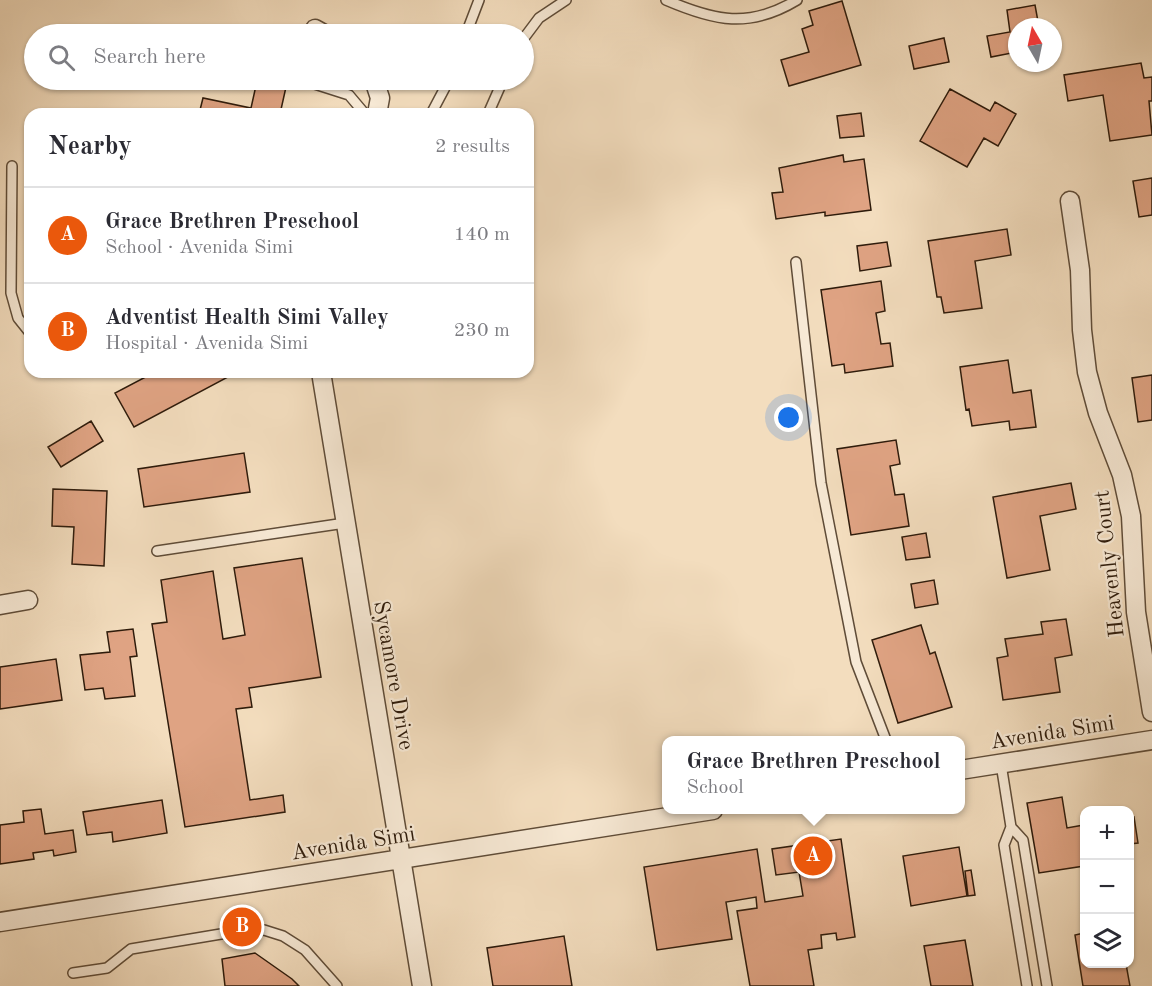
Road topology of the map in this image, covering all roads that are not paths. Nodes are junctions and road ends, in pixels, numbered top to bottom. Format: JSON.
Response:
{"nodes":[{"id":1,"x":478,"y":0,"type":"edge"},
{"id":2,"x":566,"y":0,"type":"edge"},
{"id":3,"x":666,"y":0,"type":"edge"},
{"id":4,"x":797,"y":0,"type":"edge"},
{"id":5,"x":470,"y":24,"type":"edge"},
{"id":6,"x":534,"y":25,"type":"edge"},
{"id":7,"x":333,"y":90,"type":"edge"},
{"id":8,"x":377,"y":90,"type":"edge"},
{"id":9,"x":444,"y":90,"type":"edge"},
{"id":10,"x":499,"y":90,"type":"edge"},
{"id":11,"x":360,"y":108,"type":"edge"},
{"id":12,"x":378,"y":108,"type":"edge"},
{"id":13,"x":435,"y":108,"type":"edge"},
{"id":14,"x":491,"y":108,"type":"edge"},
{"id":15,"x":12,"y":166,"type":"dead end"},
{"id":16,"x":1070,"y":201,"type":"dead end"},
{"id":17,"x":795,"y":262,"type":"dead end"},
{"id":18,"x":24,"y":326,"type":"edge"},
{"id":19,"x":322,"y":378,"type":"edge"},
{"id":20,"x":345,"y":523,"type":"junction"},
{"id":21,"x":157,"y":551,"type":"dead end"},
{"id":22,"x":28,"y":600,"type":"dead end"},
{"id":23,"x":0,"y":604,"type":"edge"},
{"id":24,"x":1152,"y":712,"type":"edge"},
{"id":25,"x":884,"y":736,"type":"edge"},
{"id":26,"x":1152,"y":740,"type":"edge"},
{"id":27,"x":1001,"y":764,"type":"junction"},
{"id":28,"x":965,"y":769,"type":"edge"},
{"id":29,"x":688,"y":814,"type":"edge"},
{"id":30,"x":1011,"y":827,"type":"junction"},
{"id":31,"x":402,"y":859,"type":"junction"},
{"id":32,"x":0,"y":922,"type":"edge"},
{"id":33,"x":73,"y":973,"type":"dead end"},
{"id":34,"x":337,"y":986,"type":"edge"},
{"id":35,"x":422,"y":986,"type":"edge"},
{"id":36,"x":1027,"y":986,"type":"edge"},
{"id":37,"x":1047,"y":986,"type":"edge"}],
"edges":[{"from":1,"to":5,"type":"lane"},
{"from":2,"to":6,"type":"lane"},
{"from":3,"to":4,"type":"lane"},
{"from":7,"to":11,"type":"lane"},
{"from":8,"to":12,"type":"street"},
{"from":9,"to":13,"type":"lane"},
{"from":10,"to":14,"type":"lane"},
{"from":15,"to":18,"type":"lane"},
{"from":16,"to":24,"type":"street","name":"Heavenly Court"},
{"from":17,"to":25,"type":"lane"},
{"from":19,"to":20,"type":"street","name":"Sycamore Drive"},
{"from":20,"to":21,"type":"lane"},
{"from":20,"to":31,"type":"street","name":"Sycamore Drive"},
{"from":22,"to":23,"type":"street"},
{"from":26,"to":27,"type":"street","name":"Avenida Simi"},
{"from":27,"to":28,"type":"street","name":"Avenida Simi"},
{"from":27,"to":30,"type":"lane"},
{"from":29,"to":31,"type":"street","name":"Avenida Simi"},
{"from":30,"to":36,"type":"lane"},
{"from":30,"to":37,"type":"lane"},
{"from":31,"to":32,"type":"street","name":"Avenida Simi"},
{"from":31,"to":35,"type":"street","name":"Sycamore Drive"},
{"from":33,"to":34,"type":"lane"}]}
